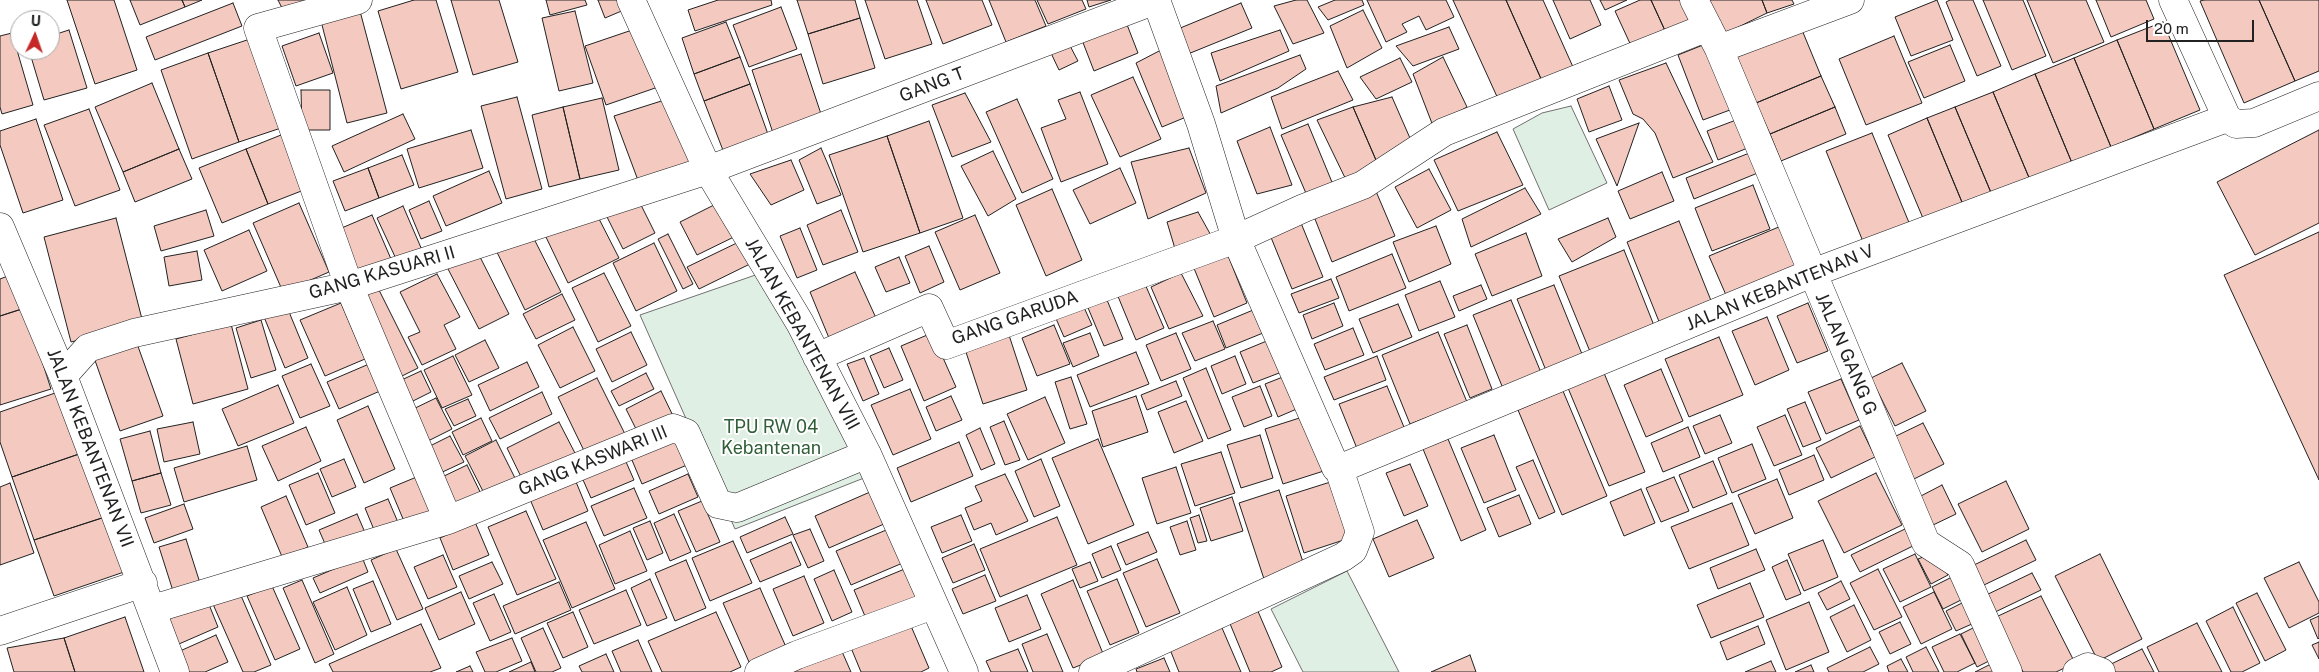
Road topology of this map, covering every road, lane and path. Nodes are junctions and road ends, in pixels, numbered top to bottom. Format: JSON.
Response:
{"nodes":[{"id":1,"x":358,"y":0,"type":"edge"},
{"id":2,"x":631,"y":0,"type":"edge"},
{"id":3,"x":1156,"y":0,"type":"edge"},
{"id":4,"x":1694,"y":0,"type":"edge"},
{"id":5,"x":1850,"y":0,"type":"edge"},
{"id":6,"x":2173,"y":0,"type":"edge"},
{"id":7,"x":1713,"y":38,"type":"junction"},
{"id":8,"x":2319,"y":96,"type":"edge"},
{"id":9,"x":2227,"y":118,"type":"junction"},
{"id":10,"x":708,"y":170,"type":"junction"},
{"id":11,"x":0,"y":227,"type":"edge"},
{"id":12,"x":1236,"y":239,"type":"junction"},
{"id":13,"x":1812,"y":273,"type":"junction"},
{"id":14,"x":349,"y":286,"type":"junction"},
{"id":15,"x":817,"y":358,"type":"junction"},
{"id":16,"x":63,"y":376,"type":"junction"},
{"id":17,"x":867,"y":454,"type":"junction"},
{"id":18,"x":1339,"y":468,"type":"junction"},
{"id":19,"x":448,"y":520,"type":"junction"},
{"id":20,"x":143,"y":583,"type":"junction"},
{"id":21,"x":933,"y":605,"type":"junction"},
{"id":22,"x":152,"y":609,"type":"junction"},
{"id":23,"x":0,"y":631,"type":"edge"},
{"id":24,"x":175,"y":672,"type":"edge"},
{"id":25,"x":759,"y":672,"type":"edge"},
{"id":26,"x":964,"y":672,"type":"edge"},
{"id":27,"x":1092,"y":672,"type":"edge"},
{"id":28,"x":2008,"y":672,"type":"edge"},
{"id":29,"x":2077,"y":672,"type":"edge"},
{"id":30,"x":2101,"y":672,"type":"edge"}],
"edges":[{"from":1,"to":14,"type":"street"},
{"from":2,"to":10,"type":"street","name":"JALAN KEBANTENAN VIII"},
{"from":3,"to":10,"type":"street","name":"GANG T"},
{"from":3,"to":12,"type":"street"},
{"from":4,"to":7,"type":"street","name":"JALAN GANG G"},
{"from":5,"to":7,"type":"street"},
{"from":6,"to":9,"type":"street"},
{"from":7,"to":12,"type":"street"},
{"from":7,"to":13,"type":"street","name":"JALAN GANG G"},
{"from":8,"to":9,"type":"street"},
{"from":9,"to":13,"type":"street","name":"JALAN KEBANTENAN V"},
{"from":10,"to":14,"type":"street","name":"GANG KASUARI II"},
{"from":10,"to":15,"type":"street","name":"JALAN KEBANTENAN VIII"},
{"from":11,"to":16,"type":"street","name":"JALAN KEBANTENAN VII"},
{"from":12,"to":15,"type":"street","name":"GANG GARUDA"},
{"from":12,"to":18,"type":"street"},
{"from":13,"to":18,"type":"street","name":"JALAN KEBANTENAN V"},
{"from":13,"to":28,"type":"street","name":"JALAN GANG G"},
{"from":14,"to":16,"type":"street","name":"GANG KASUARI II"},
{"from":14,"to":19,"type":"street"},
{"from":15,"to":17,"type":"street","name":"JALAN KEBANTENAN VIII"},
{"from":16,"to":20,"type":"street","name":"JALAN KEBANTENAN VII"},
{"from":17,"to":19,"type":"street","name":"GANG KASWARI III"},
{"from":17,"to":21,"type":"street","name":"JALAN KEBANTENAN VIII"},
{"from":18,"to":27,"type":"street"},
{"from":19,"to":22,"type":"street"},
{"from":20,"to":22,"type":"street","name":"JALAN KEBANTENAN VII"},
{"from":20,"to":23,"type":"street"},
{"from":21,"to":25,"type":"street"},
{"from":21,"to":26,"type":"street","name":"JALAN KEBANTENAN VIII"},
{"from":22,"to":24,"type":"street","name":"JALAN KEBANTENAN VII"},
{"from":29,"to":30,"type":"street"}]}
